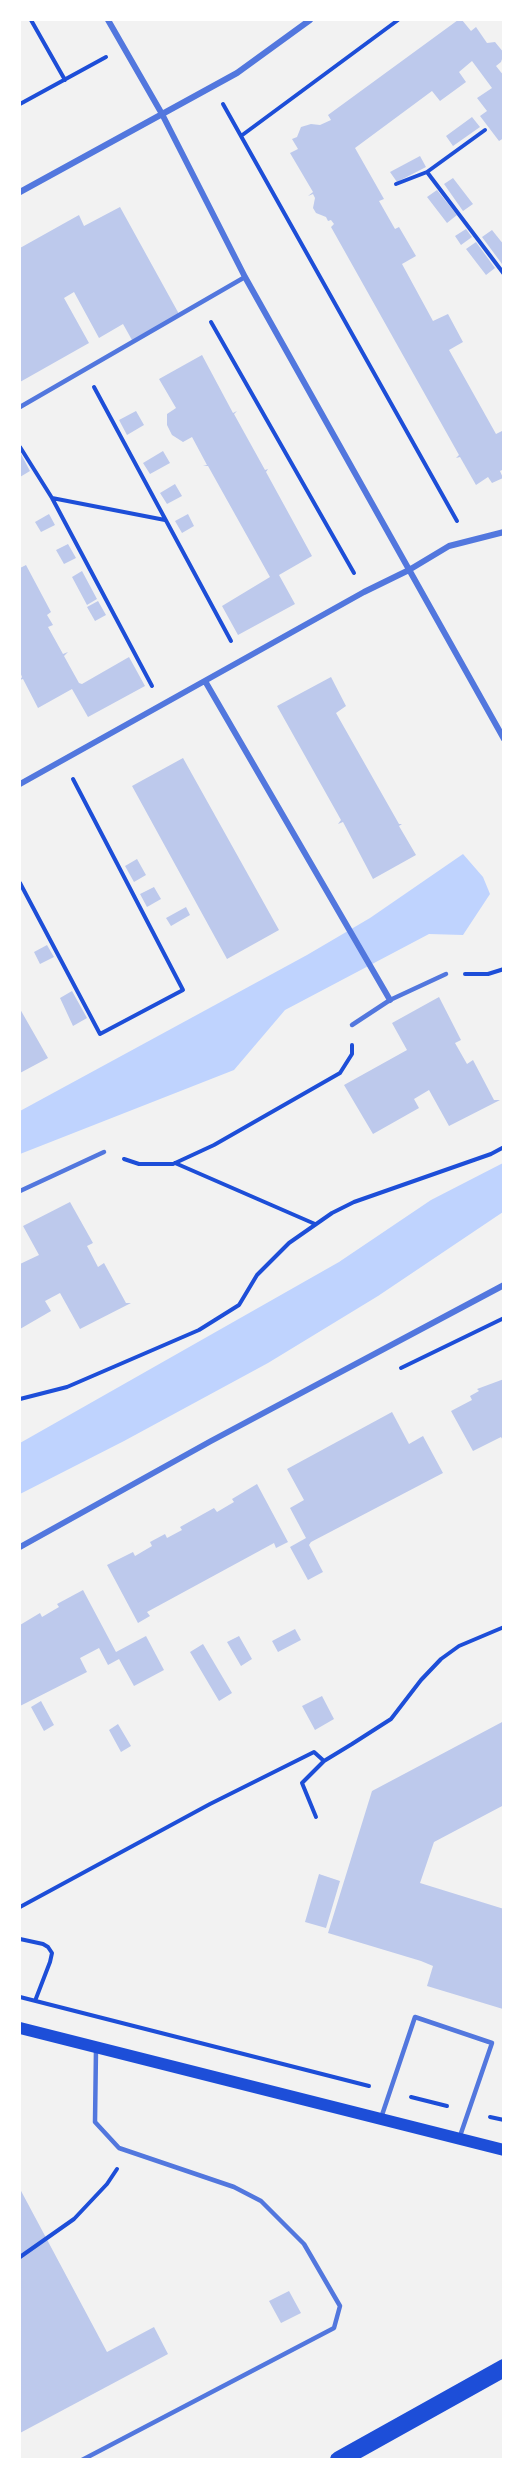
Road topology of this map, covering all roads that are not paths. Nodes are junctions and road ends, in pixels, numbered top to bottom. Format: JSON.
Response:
{"nodes":[{"id":1,"x":108,"y":20,"type":"edge"},
{"id":2,"x":310,"y":20,"type":"edge"},
{"id":3,"x":162,"y":114,"type":"junction"},
{"id":4,"x":20,"y":192,"type":"edge"},
{"id":5,"x":245,"y":277,"type":"junction"},
{"id":6,"x":20,"y":406,"type":"edge"},
{"id":7,"x":504,"y":532,"type":"edge"},
{"id":8,"x":409,"y":570,"type":"junction"},
{"id":9,"x":205,"y":681,"type":"junction"},
{"id":10,"x":504,"y":739,"type":"edge"},
{"id":11,"x":20,"y":783,"type":"edge"},
{"id":12,"x":446,"y":974,"type":"road end"},
{"id":13,"x":390,"y":1000,"type":"junction"},
{"id":14,"x":352,"y":1025,"type":"road end"},
{"id":15,"x":104,"y":1152,"type":"road end"},
{"id":16,"x":20,"y":1191,"type":"edge"},
{"id":17,"x":504,"y":1285,"type":"edge"},
{"id":18,"x":20,"y":1547,"type":"edge"},
{"id":19,"x":20,"y":2028,"type":"edge"},
{"id":20,"x":96,"y":2046,"type":"junction"},
{"id":21,"x":381,"y":2119,"type":"junction"},
{"id":22,"x":459,"y":2139,"type":"junction"},
{"id":23,"x":504,"y":2150,"type":"edge"},
{"id":24,"x":504,"y":2368,"type":"edge"},
{"id":25,"x":82,"y":2460,"type":"edge"},
{"id":26,"x":339,"y":2460,"type":"edge"}],
"edges":[{"from":1,"to":3,"type":"street"},
{"from":2,"to":3,"type":"street"},
{"from":3,"to":4,"type":"street"},
{"from":3,"to":5,"type":"street"},
{"from":5,"to":6,"type":"lane"},
{"from":5,"to":8,"type":"street"},
{"from":7,"to":8,"type":"street"},
{"from":8,"to":9,"type":"street"},
{"from":8,"to":10,"type":"street"},
{"from":9,"to":11,"type":"street"},
{"from":9,"to":13,"type":"street"},
{"from":12,"to":13,"type":"lane"},
{"from":13,"to":14,"type":"lane"},
{"from":15,"to":16,"type":"lane"},
{"from":17,"to":18,"type":"street"},
{"from":19,"to":20,"type":"main road"},
{"from":20,"to":21,"type":"main road"},
{"from":20,"to":25,"type":"lane"},
{"from":21,"to":22,"type":"main road"},
{"from":21,"to":22,"type":"lane"},
{"from":22,"to":23,"type":"main road"},
{"from":24,"to":26,"type":"highway"}]}
